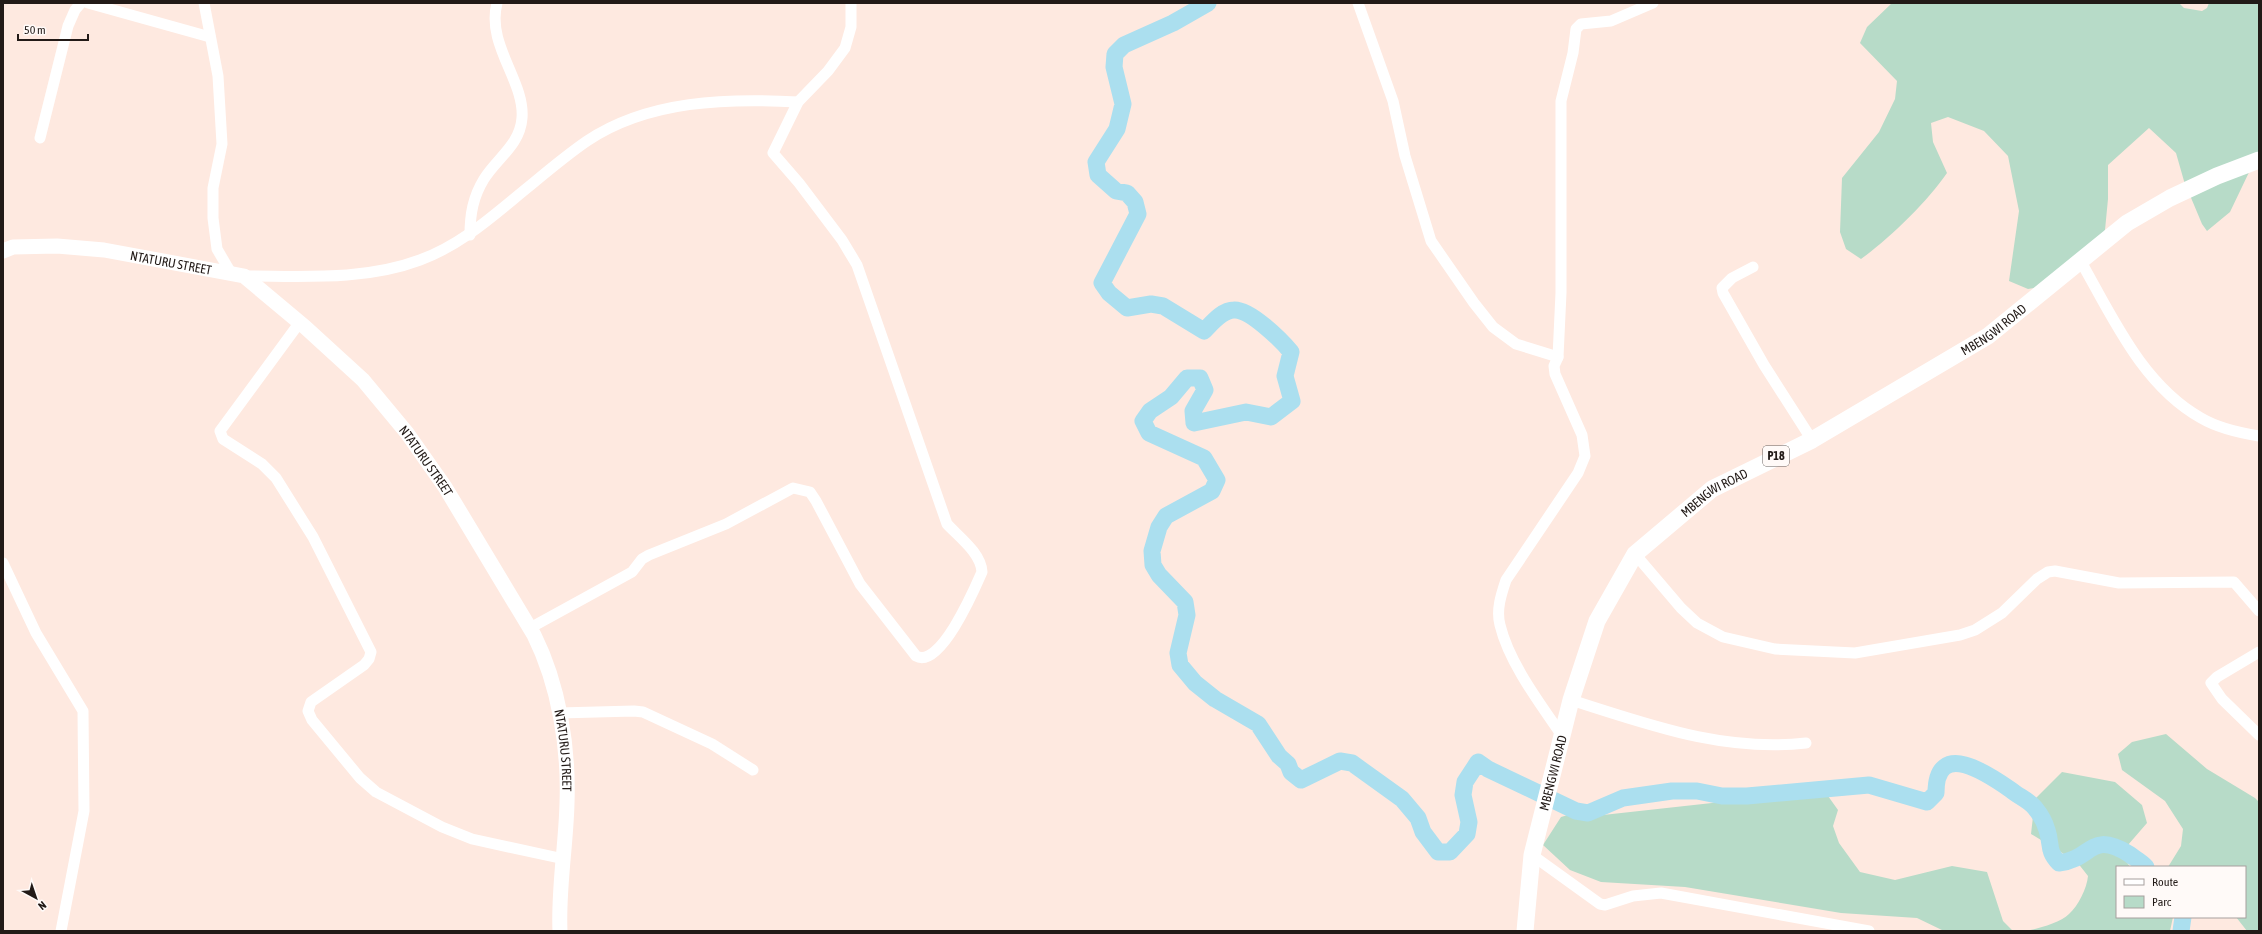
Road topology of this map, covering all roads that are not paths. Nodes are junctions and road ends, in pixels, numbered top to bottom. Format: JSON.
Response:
{"nodes":[{"id":1,"x":81,"y":3,"type":"edge"},
{"id":2,"x":88,"y":3,"type":"edge"},
{"id":3,"x":204,"y":3,"type":"edge"},
{"id":4,"x":497,"y":3,"type":"edge"},
{"id":5,"x":851,"y":3,"type":"edge"},
{"id":6,"x":1358,"y":3,"type":"edge"},
{"id":7,"x":1653,"y":3,"type":"edge"},
{"id":8,"x":210,"y":36,"type":"junction"},
{"id":9,"x":798,"y":102,"type":"junction"},
{"id":10,"x":40,"y":138,"type":"dead end"},
{"id":11,"x":2259,"y":160,"type":"edge"},
{"id":12,"x":470,"y":234,"type":"junction"},
{"id":13,"x":3,"y":251,"type":"edge"},
{"id":14,"x":2080,"y":260,"type":"junction"},
{"id":15,"x":1753,"y":267,"type":"dead end"},
{"id":16,"x":237,"y":274,"type":"junction"},
{"id":17,"x":300,"y":322,"type":"junction"},
{"id":18,"x":1558,"y":357,"type":"junction"},
{"id":19,"x":2259,"y":436,"type":"edge"},
{"id":20,"x":1812,"y":440,"type":"junction"},
{"id":21,"x":1635,"y":554,"type":"junction"},
{"id":22,"x":3,"y":563,"type":"edge"},
{"id":23,"x":2259,"y":611,"type":"edge"},
{"id":24,"x":530,"y":628,"type":"junction"},
{"id":25,"x":2259,"y":652,"type":"edge"},
{"id":26,"x":1571,"y":700,"type":"junction"},
{"id":27,"x":559,"y":713,"type":"junction"},
{"id":28,"x":2259,"y":735,"type":"edge"},
{"id":29,"x":1563,"y":737,"type":"junction"},
{"id":30,"x":1806,"y":743,"type":"dead end"},
{"id":31,"x":753,"y":770,"type":"dead end"},
{"id":32,"x":1532,"y":855,"type":"junction"},
{"id":33,"x":564,"y":859,"type":"junction"},
{"id":34,"x":61,"y":931,"type":"edge"},
{"id":35,"x":560,"y":931,"type":"edge"},
{"id":36,"x":1525,"y":931,"type":"edge"},
{"id":37,"x":1869,"y":931,"type":"edge"}],
"edges":[{"from":1,"to":10,"type":"street"},
{"from":2,"to":8,"type":"street"},
{"from":3,"to":8,"type":"street"},
{"from":4,"to":12,"type":"street"},
{"from":5,"to":9,"type":"street"},
{"from":6,"to":18,"type":"street"},
{"from":7,"to":18,"type":"street"},
{"from":8,"to":16,"type":"street"},
{"from":9,"to":12,"type":"street"},
{"from":9,"to":24,"type":"street"},
{"from":11,"to":14,"type":"main road","name":"MBENGWI ROAD","number":"P18"},
{"from":12,"to":16,"type":"street"},
{"from":13,"to":16,"type":"street","name":"NTATURU STREET"},
{"from":14,"to":19,"type":"street"},
{"from":14,"to":20,"type":"main road","name":"MBENGWI ROAD","number":"P18"},
{"from":15,"to":20,"type":"street"},
{"from":16,"to":17,"type":"street","name":"NTATURU STREET"},
{"from":17,"to":24,"type":"street","name":"NTATURU STREET"},
{"from":17,"to":33,"type":"street"},
{"from":18,"to":29,"type":"street"},
{"from":20,"to":21,"type":"main road","name":"MBENGWI ROAD","number":"P18"},
{"from":21,"to":23,"type":"street"},
{"from":21,"to":26,"type":"main road","name":"MBENGWI ROAD","number":"P18"},
{"from":22,"to":34,"type":"street"},
{"from":24,"to":27,"type":"street","name":"NTATURU STREET"},
{"from":25,"to":28,"type":"street"},
{"from":26,"to":29,"type":"main road","name":"MBENGWI ROAD","number":"P18"},
{"from":26,"to":30,"type":"street"},
{"from":27,"to":31,"type":"street"},
{"from":27,"to":33,"type":"street","name":"NTATURU STREET"},
{"from":29,"to":32,"type":"main road","name":"MBENGWI ROAD","number":"P18"},
{"from":32,"to":36,"type":"main road","name":"MBENGWI ROAD","number":"P18"},
{"from":32,"to":37,"type":"street"},
{"from":33,"to":35,"type":"street","name":"NTATURU STREET"}]}
